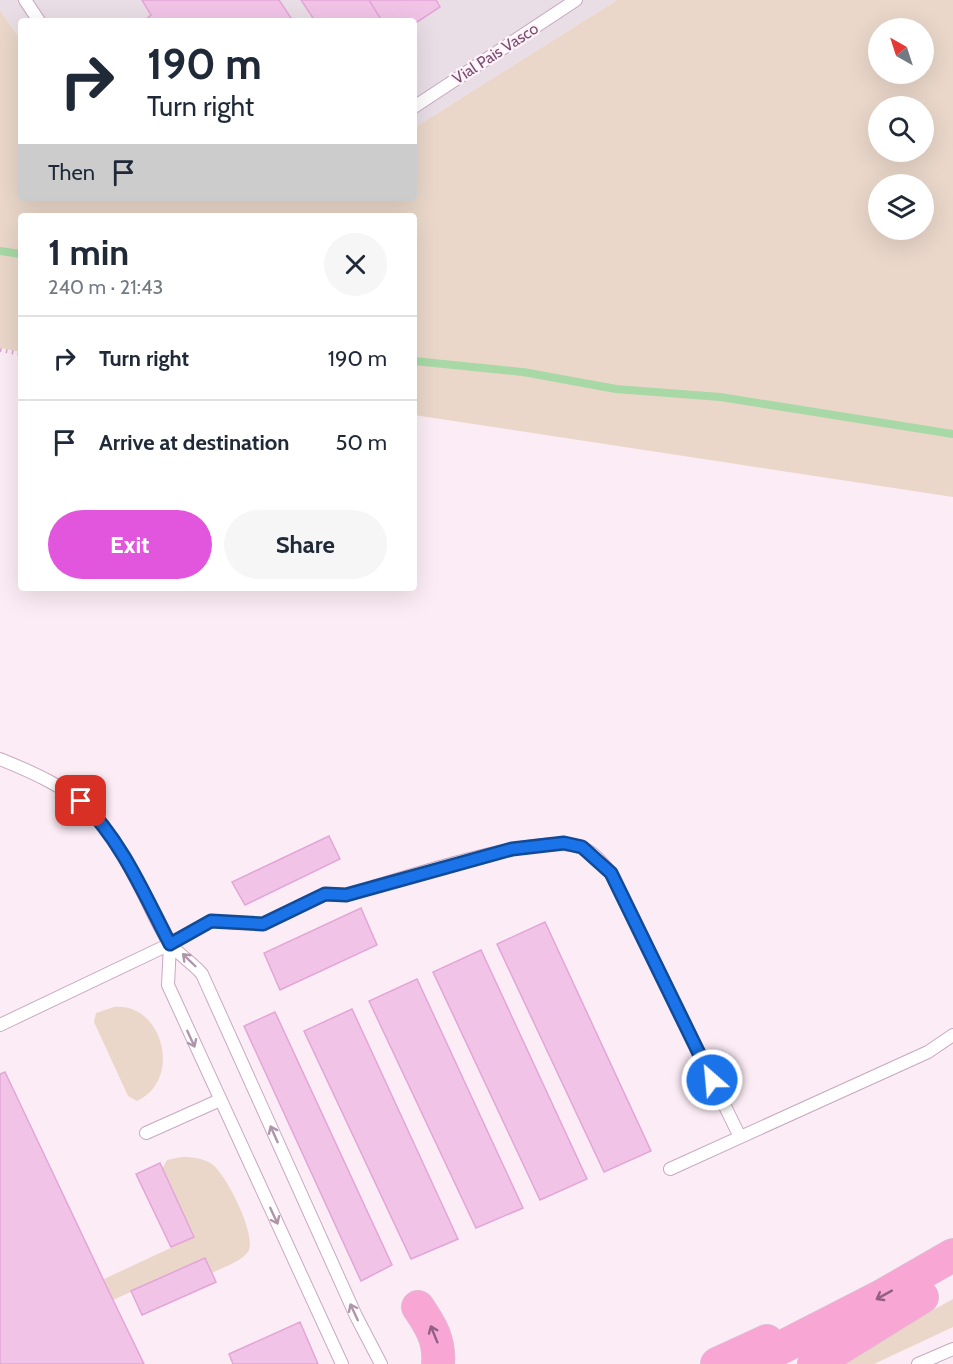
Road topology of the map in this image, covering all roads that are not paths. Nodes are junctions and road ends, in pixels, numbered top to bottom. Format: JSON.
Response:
{"nodes":[{"id":1,"x":25,"y":0,"type":"edge"},
{"id":2,"x":576,"y":0,"type":"edge"},
{"id":3,"x":37,"y":18,"type":"edge"},
{"id":4,"x":417,"y":105,"type":"edge"},
{"id":5,"x":0,"y":759,"type":"edge"},
{"id":6,"x":170,"y":944,"type":"junction"},
{"id":7,"x":0,"y":1025,"type":"edge"},
{"id":8,"x":953,"y":1035,"type":"edge"},
{"id":9,"x":220,"y":1100,"type":"junction"},
{"id":10,"x":146,"y":1132,"type":"dead end"},
{"id":11,"x":740,"y":1137,"type":"junction"},
{"id":12,"x":670,"y":1169,"type":"dead end"},
{"id":13,"x":953,"y":1255,"type":"edge"},
{"id":14,"x":953,"y":1277,"type":"edge"},
{"id":15,"x":418,"y":1307,"type":"dead end"},
{"id":16,"x":832,"y":1322,"type":"junction"},
{"id":17,"x":953,"y":1348,"type":"edge"},
{"id":18,"x":342,"y":1364,"type":"edge"},
{"id":19,"x":381,"y":1364,"type":"edge"},
{"id":20,"x":438,"y":1364,"type":"edge"},
{"id":21,"x":717,"y":1364,"type":"edge"},
{"id":22,"x":749,"y":1364,"type":"edge"},
{"id":23,"x":814,"y":1364,"type":"edge"},
{"id":24,"x":918,"y":1364,"type":"edge"}],
"edges":[{"from":1,"to":3,"type":"lane"},
{"from":2,"to":4,"type":"lane","name":"Vial Pais Vasco"},
{"from":5,"to":6,"type":"lane"},
{"from":6,"to":7,"type":"lane"},
{"from":6,"to":9,"type":"lane","one_way":true},
{"from":6,"to":11,"type":"lane"},
{"from":19,"to":6,"type":"lane","one_way":true},
{"from":8,"to":11,"type":"lane"},
{"from":9,"to":10,"type":"lane"},
{"from":9,"to":18,"type":"lane","one_way":true},
{"from":11,"to":12,"type":"lane"},
{"from":13,"to":16,"type":"main road","one_way":true},
{"from":14,"to":23,"type":"main road"},
{"from":20,"to":15,"type":"main road","one_way":true},
{"from":16,"to":21,"type":"main road"},
{"from":16,"to":22,"type":"main road"},
{"from":17,"to":24,"type":"lane"}]}
